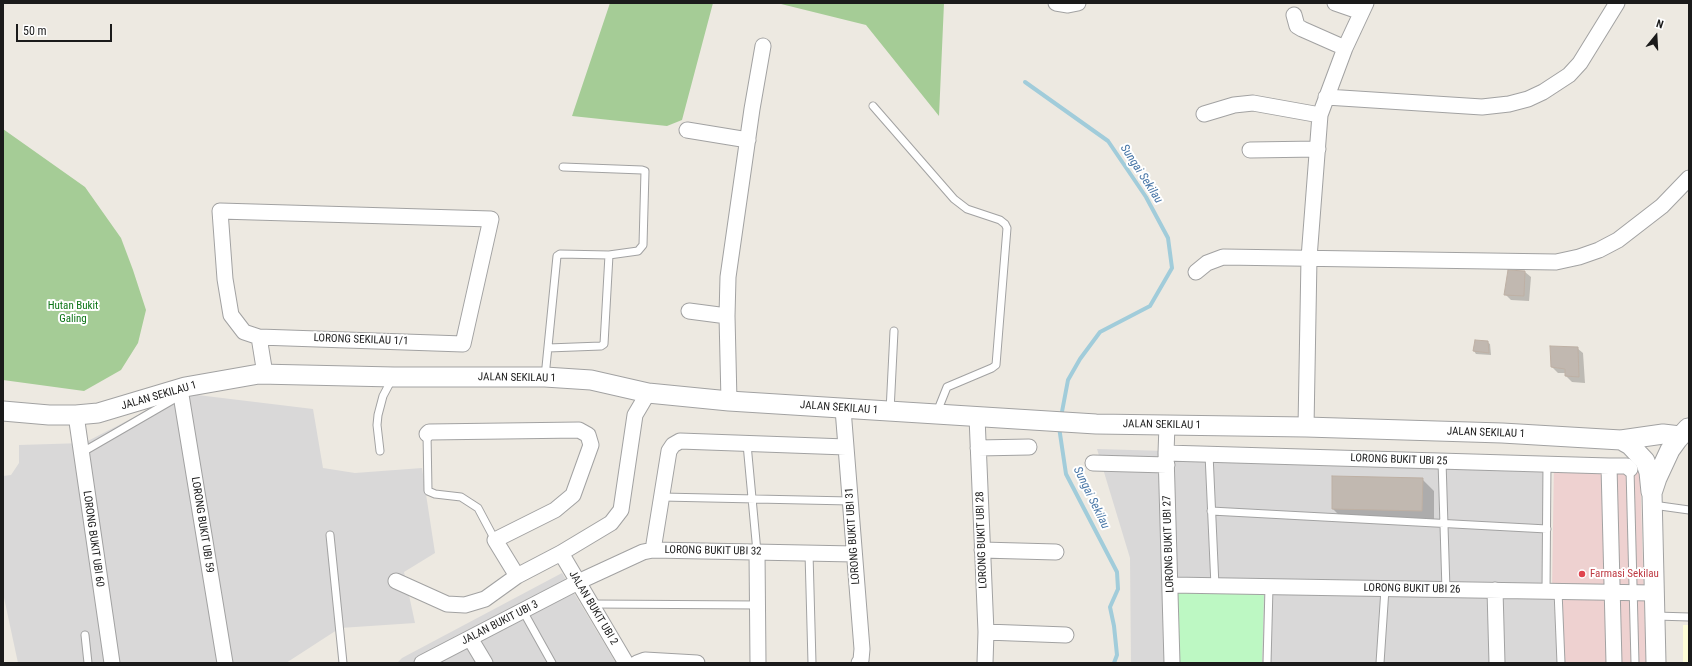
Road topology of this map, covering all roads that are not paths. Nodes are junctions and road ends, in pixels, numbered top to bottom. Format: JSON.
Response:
{"nodes":[{"id":1,"x":1056,"y":3,"type":"edge"},
{"id":2,"x":1078,"y":3,"type":"edge"},
{"id":3,"x":1335,"y":3,"type":"edge"},
{"id":4,"x":1617,"y":3,"type":"edge"},
{"id":5,"x":1363,"y":7,"type":"edge"},
{"id":6,"x":1294,"y":15,"type":"dead end"},
{"id":7,"x":763,"y":46,"type":"dead end"},
{"id":8,"x":1345,"y":48,"type":"junction"},
{"id":9,"x":1326,"y":97,"type":"junction"},
{"id":10,"x":873,"y":106,"type":"dead end"},
{"id":11,"x":1204,"y":114,"type":"dead end"},
{"id":12,"x":1320,"y":115,"type":"junction"},
{"id":13,"x":687,"y":130,"type":"dead end"},
{"id":14,"x":748,"y":140,"type":"junction"},
{"id":15,"x":1318,"y":149,"type":"junction"},
{"id":16,"x":1250,"y":150,"type":"dead end"},
{"id":17,"x":563,"y":167,"type":"dead end"},
{"id":18,"x":1689,"y":178,"type":"edge"},
{"id":19,"x":609,"y":255,"type":"junction"},
{"id":20,"x":1309,"y":258,"type":"junction"},
{"id":21,"x":1196,"y":272,"type":"dead end"},
{"id":22,"x":689,"y":311,"type":"dead end"},
{"id":23,"x":727,"y":316,"type":"junction"},
{"id":24,"x":894,"y":331,"type":"dead end"},
{"id":25,"x":258,"y":336,"type":"junction"},
{"id":26,"x":548,"y":348,"type":"junction"},
{"id":27,"x":265,"y":374,"type":"junction"},
{"id":28,"x":394,"y":377,"type":"junction"},
{"id":29,"x":545,"y":377,"type":"junction"},
{"id":30,"x":183,"y":391,"type":"junction"},
{"id":31,"x":648,"y":393,"type":"junction"},
{"id":32,"x":729,"y":401,"type":"junction"},
{"id":33,"x":843,"y":409,"type":"junction"},
{"id":34,"x":3,"y":411,"type":"edge"},
{"id":35,"x":890,"y":411,"type":"junction"},
{"id":36,"x":936,"y":414,"type":"junction"},
{"id":37,"x":76,"y":415,"type":"junction"},
{"id":38,"x":977,"y":417,"type":"junction"},
{"id":39,"x":1167,"y":425,"type":"junction"},
{"id":40,"x":1306,"y":427,"type":"junction"},
{"id":41,"x":1686,"y":430,"type":"edge"},
{"id":42,"x":427,"y":434,"type":"joint"},
{"id":43,"x":1621,"y":440,"type":"junction"},
{"id":44,"x":747,"y":444,"type":"junction"},
{"id":45,"x":846,"y":447,"type":"junction"},
{"id":46,"x":1029,"y":447,"type":"dead end"},
{"id":47,"x":978,"y":448,"type":"junction"},
{"id":48,"x":380,"y":451,"type":"dead end"},
{"id":49,"x":81,"y":453,"type":"junction"},
{"id":50,"x":1209,"y":454,"type":"junction"},
{"id":51,"x":1166,"y":459,"type":"junction"},
{"id":52,"x":1442,"y":461,"type":"junction"},
{"id":53,"x":1093,"y":463,"type":"dead end"},
{"id":54,"x":1547,"y":464,"type":"junction"},
{"id":55,"x":1609,"y":466,"type":"junction"},
{"id":56,"x":1630,"y":469,"type":"joint"},
{"id":57,"x":662,"y":497,"type":"junction"},
{"id":58,"x":752,"y":499,"type":"junction"},
{"id":59,"x":1651,"y":499,"type":"junction"},
{"id":60,"x":850,"y":500,"type":"junction"},
{"id":61,"x":1689,"y":510,"type":"edge"},
{"id":62,"x":1212,"y":511,"type":"junction"},
{"id":63,"x":1444,"y":523,"type":"junction"},
{"id":64,"x":1547,"y":528,"type":"junction"},
{"id":65,"x":330,"y":536,"type":"dead end"},
{"id":66,"x":495,"y":540,"type":"junction"},
{"id":67,"x":653,"y":550,"type":"junction"},
{"id":68,"x":982,"y":550,"type":"junction"},
{"id":69,"x":758,"y":552,"type":"junction"},
{"id":70,"x":1056,"y":552,"type":"dead end"},
{"id":71,"x":560,"y":553,"type":"junction"},
{"id":72,"x":809,"y":553,"type":"junction"},
{"id":73,"x":854,"y":554,"type":"junction"},
{"id":74,"x":517,"y":576,"type":"junction"},
{"id":75,"x":396,"y":581,"type":"dead end"},
{"id":76,"x":578,"y":582,"type":"junction"},
{"id":77,"x":1171,"y":585,"type":"junction"},
{"id":78,"x":1215,"y":586,"type":"junction"},
{"id":79,"x":1269,"y":587,"type":"junction"},
{"id":80,"x":1385,"y":588,"type":"junction"},
{"id":81,"x":1446,"y":590,"type":"junction"},
{"id":82,"x":1495,"y":590,"type":"junction"},
{"id":83,"x":1552,"y":591,"type":"junction"},
{"id":84,"x":1612,"y":592,"type":"junction"},
{"id":85,"x":1633,"y":592,"type":"junction"},
{"id":86,"x":1653,"y":593,"type":"junction"},
{"id":87,"x":591,"y":604,"type":"junction"},
{"id":88,"x":758,"y":605,"type":"junction"},
{"id":89,"x":523,"y":611,"type":"junction"},
{"id":90,"x":1654,"y":616,"type":"junction"},
{"id":91,"x":1689,"y":617,"type":"edge"},
{"id":92,"x":986,"y":632,"type":"junction"},
{"id":93,"x":1066,"y":635,"type":"dead end"},
{"id":94,"x":85,"y":636,"type":"dead end"},
{"id":95,"x":470,"y":638,"type":"junction"},
{"id":96,"x":88,"y":663,"type":"edge"},
{"id":97,"x":112,"y":663,"type":"edge"},
{"id":98,"x":225,"y":663,"type":"edge"},
{"id":99,"x":343,"y":663,"type":"edge"},
{"id":100,"x":422,"y":663,"type":"edge"},
{"id":101,"x":485,"y":663,"type":"edge"},
{"id":102,"x":552,"y":663,"type":"edge"},
{"id":103,"x":626,"y":663,"type":"edge"},
{"id":104,"x":637,"y":663,"type":"edge"},
{"id":105,"x":697,"y":663,"type":"edge"},
{"id":106,"x":758,"y":663,"type":"edge"},
{"id":107,"x":812,"y":663,"type":"edge"},
{"id":108,"x":858,"y":663,"type":"edge"},
{"id":109,"x":985,"y":663,"type":"edge"},
{"id":110,"x":1172,"y":663,"type":"edge"},
{"id":111,"x":1267,"y":663,"type":"edge"},
{"id":112,"x":1380,"y":663,"type":"edge"},
{"id":113,"x":1497,"y":663,"type":"edge"},
{"id":114,"x":1560,"y":663,"type":"edge"},
{"id":115,"x":1614,"y":663,"type":"edge"},
{"id":116,"x":1635,"y":663,"type":"edge"},
{"id":117,"x":1656,"y":663,"type":"edge"}],
"edges":[{"from":1,"to":2,"type":"street"},
{"from":3,"to":5,"type":"street"},
{"from":4,"to":9,"type":"street"},
{"from":5,"to":8,"type":"street"},
{"from":6,"to":8,"type":"street"},
{"from":7,"to":14,"type":"street"},
{"from":8,"to":9,"type":"street"},
{"from":9,"to":12,"type":"street"},
{"from":10,"to":36,"type":"lane"},
{"from":11,"to":12,"type":"street"},
{"from":12,"to":15,"type":"street"},
{"from":13,"to":14,"type":"street"},
{"from":14,"to":23,"type":"street"},
{"from":15,"to":16,"type":"street"},
{"from":15,"to":20,"type":"street"},
{"from":17,"to":19,"type":"lane"},
{"from":18,"to":20,"type":"street"},
{"from":19,"to":26,"type":"lane"},
{"from":19,"to":26,"type":"lane"},
{"from":20,"to":21,"type":"street"},
{"from":20,"to":40,"type":"street"},
{"from":22,"to":23,"type":"street"},
{"from":23,"to":32,"type":"street"},
{"from":24,"to":35,"type":"lane"},
{"from":25,"to":25,"type":"street","name":"LORONG SEKILAU 1/1"},
{"from":25,"to":27,"type":"street"},
{"from":26,"to":29,"type":"lane"},
{"from":27,"to":28,"type":"street","name":"JALAN SEKILAU 1"},
{"from":27,"to":30,"type":"street","name":"JALAN SEKILAU 1"},
{"from":28,"to":29,"type":"street","name":"JALAN SEKILAU 1"},
{"from":28,"to":48,"type":"lane"},
{"from":29,"to":31,"type":"street","name":"JALAN SEKILAU 1"},
{"from":30,"to":37,"type":"street","name":"JALAN SEKILAU 1"},
{"from":30,"to":49,"type":"lane"},
{"from":30,"to":98,"type":"street","name":"LORONG BUKIT UBI 59"},
{"from":31,"to":32,"type":"street","name":"JALAN SEKILAU 1"},
{"from":31,"to":71,"type":"street"},
{"from":32,"to":33,"type":"street","name":"JALAN SEKILAU 1"},
{"from":33,"to":35,"type":"street","name":"JALAN SEKILAU 1"},
{"from":33,"to":45,"type":"street","name":"LORONG BUKIT UBI 31"},
{"from":34,"to":37,"type":"street","name":"JALAN SEKILAU 1"},
{"from":35,"to":36,"type":"street","name":"JALAN SEKILAU 1"},
{"from":36,"to":38,"type":"street","name":"JALAN SEKILAU 1"},
{"from":37,"to":49,"type":"street","name":"LORONG BUKIT UBI 60"},
{"from":38,"to":39,"type":"street","name":"JALAN SEKILAU 1"},
{"from":38,"to":47,"type":"street","name":"LORONG BUKIT UBI 28"},
{"from":39,"to":40,"type":"street","name":"JALAN SEKILAU 1"},
{"from":39,"to":51,"type":"street","name":"LORONG BUKIT UBI 27"},
{"from":40,"to":43,"type":"street","name":"JALAN SEKILAU 1"},
{"from":41,"to":43,"type":"street","name":"JALAN SEKILAU 1"},
{"from":41,"to":59,"type":"street"},
{"from":42,"to":66,"type":"lane"},
{"from":42,"to":66,"type":"street"},
{"from":43,"to":59,"type":"street"},
{"from":44,"to":45,"type":"street"},
{"from":44,"to":57,"type":"street"},
{"from":44,"to":58,"type":"lane"},
{"from":45,"to":60,"type":"street","name":"LORONG BUKIT UBI 31"},
{"from":46,"to":47,"type":"street"},
{"from":47,"to":68,"type":"street","name":"LORONG BUKIT UBI 28"},
{"from":49,"to":97,"type":"street","name":"LORONG BUKIT UBI 60"},
{"from":50,"to":51,"type":"street","name":"LORONG BUKIT UBI 25"},
{"from":50,"to":52,"type":"street","name":"LORONG BUKIT UBI 25"},
{"from":50,"to":62,"type":"lane"},
{"from":51,"to":53,"type":"street","name":"LORONG BUKIT UBI 25"},
{"from":51,"to":77,"type":"street","name":"LORONG BUKIT UBI 27"},
{"from":52,"to":54,"type":"street","name":"LORONG BUKIT UBI 25"},
{"from":52,"to":63,"type":"lane"},
{"from":54,"to":55,"type":"street","name":"LORONG BUKIT UBI 25"},
{"from":54,"to":64,"type":"lane"},
{"from":55,"to":56,"type":"street","name":"LORONG BUKIT UBI 25"},
{"from":55,"to":84,"type":"street"},
{"from":56,"to":85,"type":"lane"},
{"from":57,"to":58,"type":"lane"},
{"from":57,"to":67,"type":"street"},
{"from":58,"to":60,"type":"lane"},
{"from":58,"to":69,"type":"lane"},
{"from":59,"to":61,"type":"lane"},
{"from":59,"to":86,"type":"street"},
{"from":60,"to":73,"type":"street","name":"LORONG BUKIT UBI 31"},
{"from":62,"to":63,"type":"lane"},
{"from":62,"to":78,"type":"lane"},
{"from":63,"to":64,"type":"lane"},
{"from":63,"to":81,"type":"lane"},
{"from":64,"to":83,"type":"lane"},
{"from":65,"to":99,"type":"lane"},
{"from":66,"to":74,"type":"street"},
{"from":67,"to":69,"type":"street","name":"LORONG BUKIT UBI 32"},
{"from":67,"to":76,"type":"street","name":"LORONG BUKIT UBI 32"},
{"from":68,"to":70,"type":"street"},
{"from":68,"to":92,"type":"street","name":"LORONG BUKIT UBI 28"},
{"from":69,"to":72,"type":"street","name":"LORONG BUKIT UBI 32"},
{"from":69,"to":88,"type":"street"},
{"from":71,"to":74,"type":"street"},
{"from":71,"to":76,"type":"street","name":"JALAN BUKIT UBI 2"},
{"from":72,"to":73,"type":"street","name":"LORONG BUKIT UBI 32"},
{"from":72,"to":107,"type":"lane"},
{"from":73,"to":108,"type":"street","name":"LORONG BUKIT UBI 31"},
{"from":74,"to":75,"type":"street"},
{"from":76,"to":87,"type":"street","name":"JALAN BUKIT UBI 2"},
{"from":76,"to":89,"type":"street","name":"JALAN BUKIT UBI 3"},
{"from":77,"to":78,"type":"street","name":"LORONG BUKIT UBI 26"},
{"from":77,"to":110,"type":"street","name":"LORONG BUKIT UBI 27"},
{"from":78,"to":79,"type":"street","name":"LORONG BUKIT UBI 26"},
{"from":79,"to":80,"type":"street","name":"LORONG BUKIT UBI 26"},
{"from":79,"to":111,"type":"lane"},
{"from":80,"to":81,"type":"street","name":"LORONG BUKIT UBI 26"},
{"from":80,"to":112,"type":"lane"},
{"from":81,"to":82,"type":"street","name":"LORONG BUKIT UBI 26"},
{"from":82,"to":83,"type":"street","name":"LORONG BUKIT UBI 26"},
{"from":82,"to":113,"type":"street"},
{"from":83,"to":84,"type":"street","name":"LORONG BUKIT UBI 26"},
{"from":83,"to":114,"type":"lane"},
{"from":84,"to":85,"type":"street","name":"LORONG BUKIT UBI 26"},
{"from":84,"to":115,"type":"street"},
{"from":85,"to":86,"type":"street","name":"LORONG BUKIT UBI 26"},
{"from":85,"to":116,"type":"lane"},
{"from":86,"to":90,"type":"street"},
{"from":87,"to":88,"type":"lane"},
{"from":87,"to":103,"type":"street","name":"JALAN BUKIT UBI 2"},
{"from":88,"to":106,"type":"street"},
{"from":89,"to":95,"type":"street","name":"JALAN BUKIT UBI 3"},
{"from":89,"to":102,"type":"lane"},
{"from":90,"to":91,"type":"lane"},
{"from":90,"to":117,"type":"street"},
{"from":92,"to":93,"type":"street"},
{"from":92,"to":109,"type":"street","name":"LORONG BUKIT UBI 28"},
{"from":94,"to":96,"type":"lane"},
{"from":95,"to":100,"type":"street","name":"JALAN BUKIT UBI 3"},
{"from":95,"to":101,"type":"street"},
{"from":104,"to":105,"type":"street"}]}
